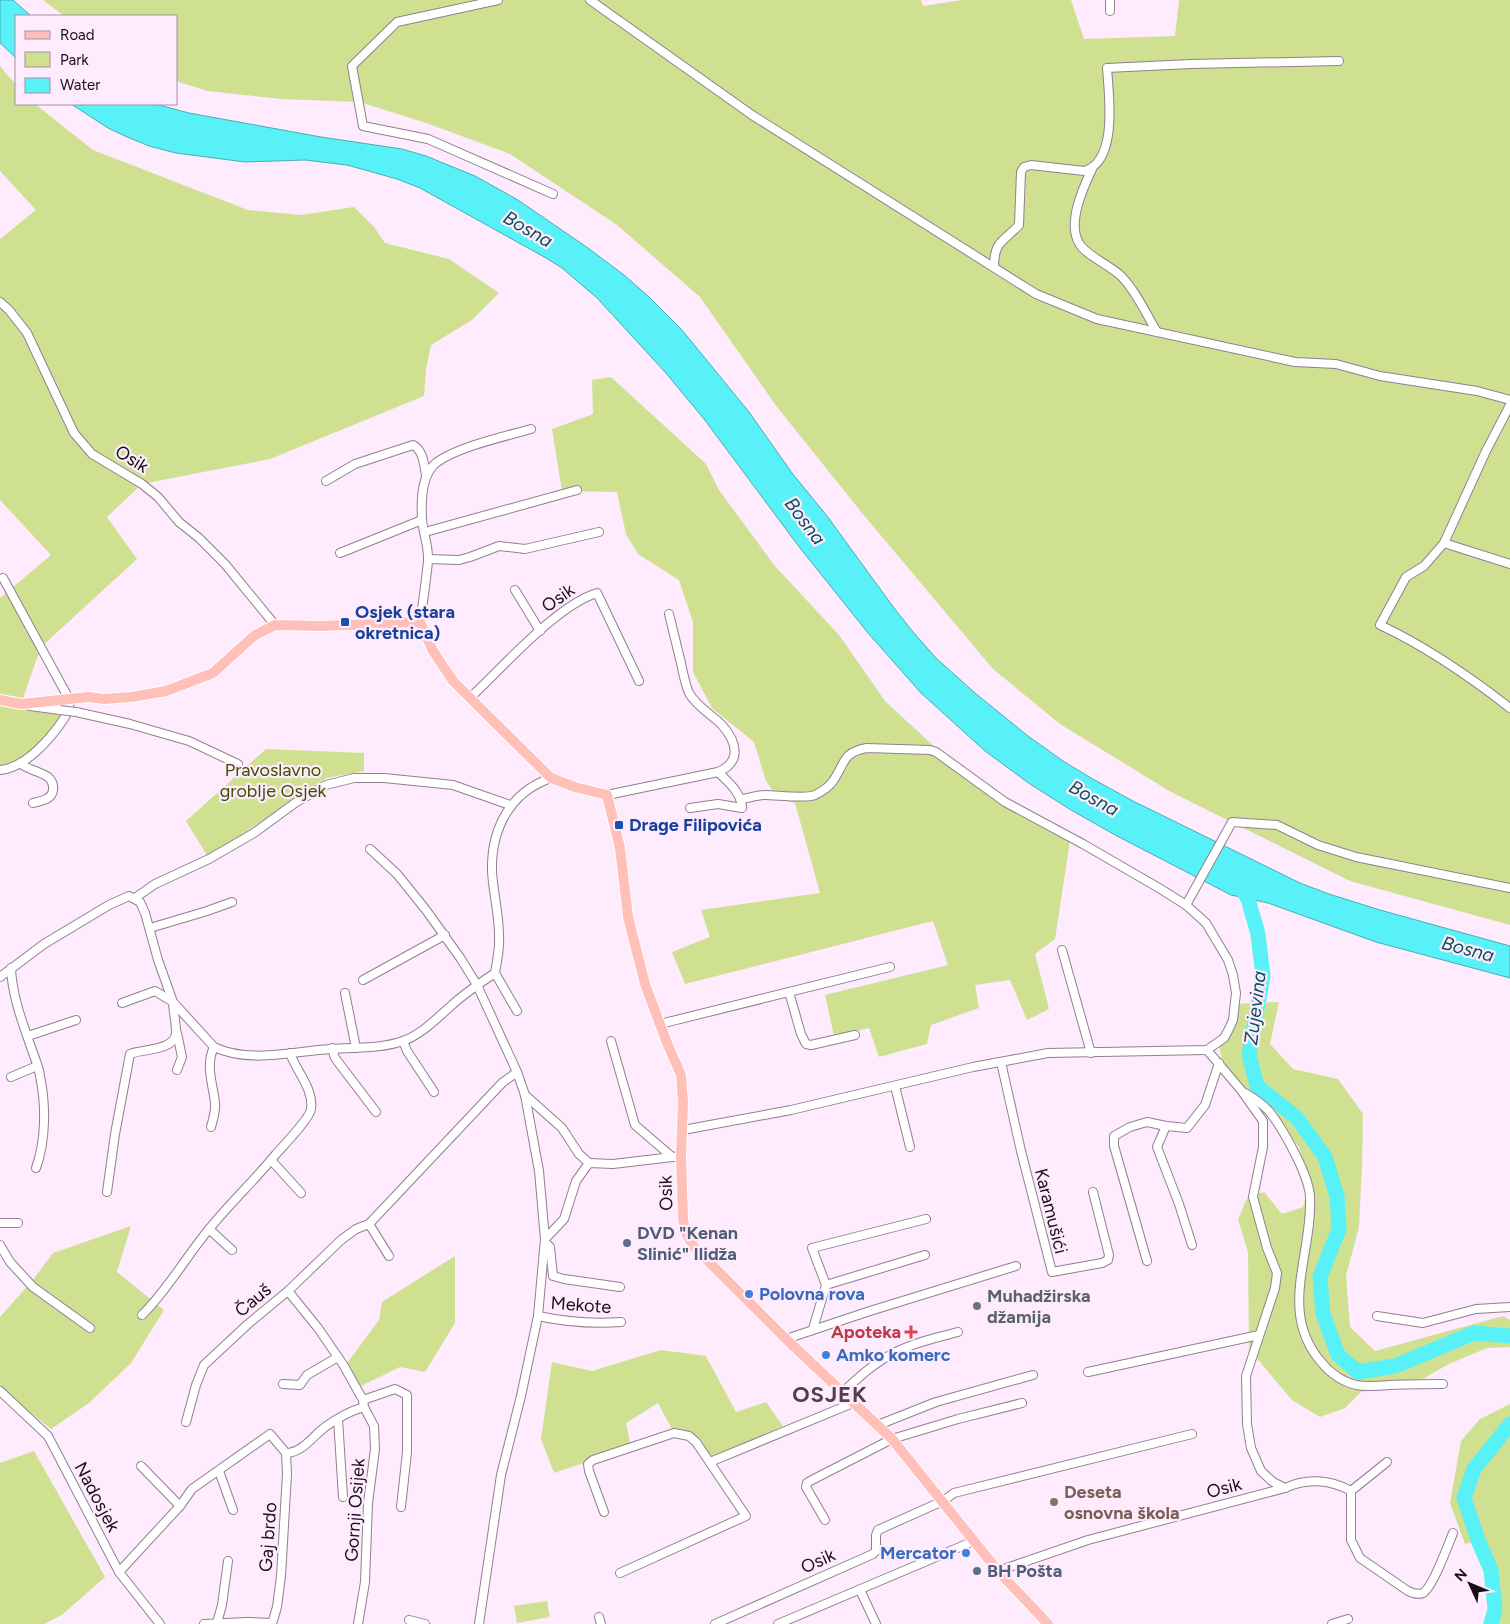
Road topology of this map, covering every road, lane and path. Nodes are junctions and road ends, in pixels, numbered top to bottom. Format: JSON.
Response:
{"nodes":[{"id":1,"x":498,"y":0,"type":"edge"},
{"id":2,"x":590,"y":0,"type":"edge"},
{"id":3,"x":1110,"y":0,"type":"edge"},
{"id":4,"x":1110,"y":11,"type":"dead end"},
{"id":5,"x":1339,"y":61,"type":"dead end"},
{"id":6,"x":1092,"y":169,"type":"junction"},
{"id":7,"x":552,"y":194,"type":"dead end"},
{"id":8,"x":994,"y":267,"type":"junction"},
{"id":9,"x":0,"y":302,"type":"edge"},
{"id":10,"x":1157,"y":332,"type":"junction"},
{"id":11,"x":1510,"y":400,"type":"edge"},
{"id":12,"x":1510,"y":405,"type":"edge"},
{"id":13,"x":532,"y":429,"type":"dead end"},
{"id":14,"x":426,"y":475,"type":"junction"},
{"id":15,"x":326,"y":481,"type":"dead end"},
{"id":16,"x":576,"y":490,"type":"dead end"},
{"id":17,"x":422,"y":520,"type":"junction"},
{"id":18,"x":424,"y":532,"type":"junction"},
{"id":19,"x":598,"y":532,"type":"dead end"},
{"id":20,"x":1444,"y":543,"type":"junction"},
{"id":21,"x":340,"y":553,"type":"dead end"},
{"id":22,"x":428,"y":559,"type":"junction"},
{"id":23,"x":1510,"y":564,"type":"edge"},
{"id":24,"x":3,"y":578,"type":"dead end"},
{"id":25,"x":515,"y":590,"type":"dead end"},
{"id":26,"x":669,"y":614,"type":"dead end"},
{"id":27,"x":420,"y":622,"type":"junction"},
{"id":28,"x":275,"y":625,"type":"junction"},
{"id":29,"x":540,"y":631,"type":"junction"},
{"id":30,"x":639,"y":681,"type":"dead end"},
{"id":31,"x":470,"y":698,"type":"junction"},
{"id":32,"x":70,"y":699,"type":"junction"},
{"id":33,"x":0,"y":700,"type":"edge"},
{"id":34,"x":21,"y":704,"type":"junction"},
{"id":35,"x":1510,"y":708,"type":"edge"},
{"id":36,"x":20,"y":764,"type":"junction"},
{"id":37,"x":238,"y":764,"type":"dead end"},
{"id":38,"x":0,"y":770,"type":"edge"},
{"id":39,"x":718,"y":772,"type":"junction"},
{"id":40,"x":550,"y":778,"type":"junction"},
{"id":41,"x":606,"y":795,"type":"junction"},
{"id":42,"x":742,"y":799,"type":"junction"},
{"id":43,"x":33,"y":802,"type":"dead end"},
{"id":44,"x":510,"y":805,"type":"junction"},
{"id":45,"x":690,"y":808,"type":"dead end"},
{"id":46,"x":370,"y":849,"type":"dead end"},
{"id":47,"x":1510,"y":888,"type":"edge"},
{"id":48,"x":135,"y":898,"type":"junction"},
{"id":49,"x":232,"y":902,"type":"dead end"},
{"id":50,"x":1186,"y":905,"type":"junction"},
{"id":51,"x":150,"y":928,"type":"junction"},
{"id":52,"x":445,"y":935,"type":"junction"},
{"id":53,"x":1062,"y":950,"type":"dead end"},
{"id":54,"x":890,"y":967,"type":"dead end"},
{"id":55,"x":11,"y":968,"type":"junction"},
{"id":56,"x":495,"y":973,"type":"junction"},
{"id":57,"x":0,"y":977,"type":"edge"},
{"id":58,"x":363,"y":980,"type":"dead end"},
{"id":59,"x":477,"y":985,"type":"junction"},
{"id":60,"x":789,"y":992,"type":"junction"},
{"id":61,"x":345,"y":993,"type":"dead end"},
{"id":62,"x":173,"y":1002,"type":"junction"},
{"id":63,"x":122,"y":1003,"type":"dead end"},
{"id":64,"x":517,"y":1011,"type":"dead end"},
{"id":65,"x":76,"y":1020,"type":"dead end"},
{"id":66,"x":660,"y":1024,"type":"junction"},
{"id":67,"x":177,"y":1033,"type":"junction"},
{"id":68,"x":855,"y":1035,"type":"dead end"},
{"id":69,"x":28,"y":1036,"type":"junction"},
{"id":70,"x":403,"y":1041,"type":"junction"},
{"id":71,"x":611,"y":1041,"type":"dead end"},
{"id":72,"x":214,"y":1047,"type":"junction"},
{"id":73,"x":332,"y":1048,"type":"junction"},
{"id":74,"x":356,"y":1048,"type":"junction"},
{"id":75,"x":1207,"y":1050,"type":"junction"},
{"id":76,"x":290,"y":1053,"type":"junction"},
{"id":77,"x":1091,"y":1053,"type":"junction"},
{"id":78,"x":1001,"y":1062,"type":"junction"},
{"id":79,"x":1219,"y":1063,"type":"junction"},
{"id":80,"x":37,"y":1066,"type":"junction"},
{"id":81,"x":177,"y":1070,"type":"dead end"},
{"id":82,"x":516,"y":1072,"type":"junction"},
{"id":83,"x":11,"y":1077,"type":"dead end"},
{"id":84,"x":895,"y":1086,"type":"junction"},
{"id":85,"x":1241,"y":1090,"type":"junction"},
{"id":86,"x":434,"y":1092,"type":"dead end"},
{"id":87,"x":525,"y":1095,"type":"junction"},
{"id":88,"x":376,"y":1112,"type":"dead end"},
{"id":89,"x":1166,"y":1126,"type":"junction"},
{"id":90,"x":211,"y":1127,"type":"dead end"},
{"id":91,"x":683,"y":1130,"type":"junction"},
{"id":92,"x":910,"y":1147,"type":"dead end"},
{"id":93,"x":676,"y":1156,"type":"junction"},
{"id":94,"x":272,"y":1160,"type":"junction"},
{"id":95,"x":589,"y":1163,"type":"junction"},
{"id":96,"x":36,"y":1168,"type":"dead end"},
{"id":97,"x":107,"y":1192,"type":"dead end"},
{"id":98,"x":1093,"y":1192,"type":"dead end"},
{"id":99,"x":300,"y":1193,"type":"dead end"},
{"id":100,"x":926,"y":1219,"type":"dead end"},
{"id":101,"x":0,"y":1223,"type":"edge"},
{"id":102,"x":18,"y":1223,"type":"dead end"},
{"id":103,"x":369,"y":1224,"type":"junction"},
{"id":104,"x":209,"y":1229,"type":"junction"},
{"id":105,"x":545,"y":1240,"type":"junction"},
{"id":106,"x":1192,"y":1245,"type":"dead end"},
{"id":107,"x":0,"y":1246,"type":"edge"},
{"id":108,"x":232,"y":1250,"type":"dead end"},
{"id":109,"x":926,"y":1255,"type":"dead end"},
{"id":110,"x":389,"y":1256,"type":"dead end"},
{"id":111,"x":1147,"y":1261,"type":"dead end"},
{"id":112,"x":1016,"y":1266,"type":"dead end"},
{"id":113,"x":826,"y":1285,"type":"junction"},
{"id":114,"x":620,"y":1287,"type":"dead end"},
{"id":115,"x":288,"y":1291,"type":"junction"},
{"id":116,"x":1510,"y":1307,"type":"edge"},
{"id":117,"x":142,"y":1315,"type":"dead end"},
{"id":118,"x":538,"y":1316,"type":"junction"},
{"id":119,"x":1377,"y":1316,"type":"dead end"},
{"id":120,"x":621,"y":1322,"type":"dead end"},
{"id":121,"x":90,"y":1328,"type":"dead end"},
{"id":122,"x":813,"y":1329,"type":"junction"},
{"id":123,"x":958,"y":1332,"type":"dead end"},
{"id":124,"x":1259,"y":1335,"type":"junction"},
{"id":125,"x":786,"y":1339,"type":"junction"},
{"id":126,"x":338,"y":1357,"type":"junction"},
{"id":127,"x":1088,"y":1372,"type":"dead end"},
{"id":128,"x":1033,"y":1375,"type":"dead end"},
{"id":129,"x":283,"y":1384,"type":"dead end"},
{"id":130,"x":1443,"y":1384,"type":"dead end"},
{"id":131,"x":0,"y":1391,"type":"edge"},
{"id":132,"x":843,"y":1392,"type":"junction"},
{"id":133,"x":853,"y":1402,"type":"junction"},
{"id":134,"x":1022,"y":1403,"type":"dead end"},
{"id":135,"x":363,"y":1404,"type":"junction"},
{"id":136,"x":338,"y":1419,"type":"junction"},
{"id":137,"x":186,"y":1422,"type":"dead end"},
{"id":138,"x":878,"y":1425,"type":"junction"},
{"id":139,"x":1192,"y":1434,"type":"dead end"},
{"id":140,"x":892,"y":1439,"type":"junction"},
{"id":141,"x":286,"y":1452,"type":"junction"},
{"id":142,"x":710,"y":1462,"type":"junction"},
{"id":143,"x":1386,"y":1462,"type":"dead end"},
{"id":144,"x":141,"y":1466,"type":"dead end"},
{"id":145,"x":219,"y":1471,"type":"junction"},
{"id":146,"x":1285,"y":1488,"type":"junction"},
{"id":147,"x":1350,"y":1491,"type":"junction"},
{"id":148,"x":343,"y":1497,"type":"dead end"},
{"id":149,"x":943,"y":1501,"type":"junction"},
{"id":150,"x":180,"y":1506,"type":"junction"},
{"id":151,"x":401,"y":1507,"type":"dead end"},
{"id":152,"x":233,"y":1510,"type":"dead end"},
{"id":153,"x":604,"y":1512,"type":"dead end"},
{"id":154,"x":825,"y":1520,"type":"dead end"},
{"id":155,"x":1453,"y":1533,"type":"dead end"},
{"id":156,"x":974,"y":1541,"type":"junction"},
{"id":157,"x":228,"y":1561,"type":"dead end"},
{"id":158,"x":998,"y":1571,"type":"junction"},
{"id":159,"x":119,"y":1572,"type":"junction"},
{"id":160,"x":620,"y":1572,"type":"dead end"},
{"id":161,"x":860,"y":1590,"type":"junction"},
{"id":162,"x":1348,"y":1619,"type":"dead end"},
{"id":163,"x":409,"y":1620,"type":"dead end"},
{"id":164,"x":217,"y":1623,"type":"junction"},
{"id":165,"x":160,"y":1624,"type":"edge"},
{"id":166,"x":204,"y":1624,"type":"edge"},
{"id":167,"x":272,"y":1624,"type":"edge"},
{"id":168,"x":358,"y":1624,"type":"edge"},
{"id":169,"x":425,"y":1624,"type":"edge"},
{"id":170,"x":479,"y":1624,"type":"edge"},
{"id":171,"x":715,"y":1624,"type":"edge"},
{"id":172,"x":778,"y":1624,"type":"edge"},
{"id":173,"x":876,"y":1624,"type":"edge"},
{"id":174,"x":1048,"y":1624,"type":"edge"},
{"id":175,"x":1332,"y":1624,"type":"edge"}],
"edges":[{"from":1,"to":7,"type":"street"},
{"from":2,"to":8,"type":"street"},
{"from":3,"to":4,"type":"street"},
{"from":5,"to":6,"type":"street"},
{"from":6,"to":8,"type":"street"},
{"from":6,"to":10,"type":"street"},
{"from":8,"to":10,"type":"street"},
{"from":9,"to":28,"type":"street","name":"Osik"},
{"from":10,"to":11,"type":"street"},
{"from":12,"to":20,"type":"street"},
{"from":13,"to":14,"type":"street"},
{"from":14,"to":15,"type":"street"},
{"from":14,"to":17,"type":"street"},
{"from":16,"to":18,"type":"street"},
{"from":17,"to":18,"type":"street"},
{"from":17,"to":21,"type":"street"},
{"from":18,"to":22,"type":"street"},
{"from":19,"to":22,"type":"street"},
{"from":20,"to":23,"type":"street"},
{"from":20,"to":35,"type":"street"},
{"from":22,"to":27,"type":"street"},
{"from":24,"to":32,"type":"street"},
{"from":25,"to":29,"type":"street"},
{"from":26,"to":39,"type":"street"},
{"from":27,"to":28,"type":"main road"},
{"from":27,"to":31,"type":"main road"},
{"from":28,"to":32,"type":"main road"},
{"from":29,"to":30,"type":"street","name":"Osik"},
{"from":29,"to":31,"type":"street","name":"Osik"},
{"from":31,"to":40,"type":"main road"},
{"from":32,"to":34,"type":"main road"},
{"from":32,"to":36,"type":"street"},
{"from":33,"to":34,"type":"main road"},
{"from":34,"to":37,"type":"street","bridge":true},
{"from":36,"to":38,"type":"street"},
{"from":36,"to":43,"type":"street"},
{"from":39,"to":41,"type":"street"},
{"from":39,"to":42,"type":"street"},
{"from":40,"to":41,"type":"main road"},
{"from":40,"to":44,"type":"street"},
{"from":41,"to":66,"type":"main road","name":"Osik"},
{"from":42,"to":45,"type":"street"},
{"from":42,"to":50,"type":"street"},
{"from":44,"to":48,"type":"street"},
{"from":44,"to":56,"type":"street"},
{"from":46,"to":52,"type":"street"},
{"from":47,"to":50,"type":"street"},
{"from":48,"to":51,"type":"street"},
{"from":48,"to":55,"type":"street"},
{"from":49,"to":51,"type":"street"},
{"from":50,"to":75,"type":"street"},
{"from":51,"to":62,"type":"street"},
{"from":52,"to":58,"type":"street"},
{"from":52,"to":59,"type":"street"},
{"from":53,"to":77,"type":"street"},
{"from":54,"to":60,"type":"street"},
{"from":55,"to":57,"type":"street"},
{"from":55,"to":69,"type":"street"},
{"from":56,"to":59,"type":"street"},
{"from":56,"to":64,"type":"street"},
{"from":59,"to":70,"type":"street"},
{"from":59,"to":82,"type":"street"},
{"from":60,"to":66,"type":"street"},
{"from":60,"to":68,"type":"street"},
{"from":61,"to":74,"type":"street"},
{"from":62,"to":63,"type":"street"},
{"from":62,"to":67,"type":"street"},
{"from":62,"to":72,"type":"street"},
{"from":65,"to":69,"type":"street"},
{"from":66,"to":91,"type":"main road","name":"Osik"},
{"from":67,"to":81,"type":"street"},
{"from":67,"to":97,"type":"street"},
{"from":69,"to":80,"type":"street"},
{"from":70,"to":74,"type":"street"},
{"from":70,"to":86,"type":"street"},
{"from":71,"to":93,"type":"street","name":"Osik"},
{"from":72,"to":76,"type":"street"},
{"from":72,"to":90,"type":"street"},
{"from":73,"to":74,"type":"street"},
{"from":73,"to":76,"type":"street"},
{"from":73,"to":88,"type":"street"},
{"from":75,"to":77,"type":"street"},
{"from":75,"to":79,"type":"street"},
{"from":76,"to":94,"type":"street"},
{"from":77,"to":78,"type":"street"},
{"from":78,"to":84,"type":"street"},
{"from":78,"to":98,"type":"street","name":"Karamušići"},
{"from":79,"to":85,"type":"street"},
{"from":79,"to":89,"type":"street"},
{"from":80,"to":83,"type":"street"},
{"from":80,"to":96,"type":"street"},
{"from":82,"to":87,"type":"street"},
{"from":82,"to":103,"type":"street","name":"Čauš"},
{"from":84,"to":91,"type":"street"},
{"from":84,"to":92,"type":"street"},
{"from":85,"to":124,"type":"street"},
{"from":85,"to":130,"type":"street"},
{"from":87,"to":95,"type":"street"},
{"from":87,"to":105,"type":"street"},
{"from":89,"to":106,"type":"street"},
{"from":89,"to":111,"type":"street"},
{"from":91,"to":93,"type":"main road","name":"Osik"},
{"from":93,"to":95,"type":"street","name":"Osik"},
{"from":93,"to":125,"type":"main road","name":"Osik"},
{"from":94,"to":99,"type":"street"},
{"from":94,"to":104,"type":"street"},
{"from":95,"to":105,"type":"street"},
{"from":100,"to":113,"type":"street"},
{"from":101,"to":102,"type":"street"},
{"from":103,"to":110,"type":"street"},
{"from":103,"to":115,"type":"street","name":"Čauš"},
{"from":104,"to":108,"type":"street"},
{"from":104,"to":117,"type":"street"},
{"from":105,"to":114,"type":"street","name":"Mekote"},
{"from":105,"to":118,"type":"street"},
{"from":107,"to":121,"type":"street"},
{"from":109,"to":113,"type":"street"},
{"from":112,"to":122,"type":"street"},
{"from":113,"to":122,"type":"street"},
{"from":115,"to":126,"type":"street","name":"Gornji Osijek"},
{"from":115,"to":137,"type":"street","name":"Čauš"},
{"from":116,"to":119,"type":"street"},
{"from":118,"to":120,"type":"street","name":"Mekote"},
{"from":118,"to":170,"type":"street"},
{"from":122,"to":125,"type":"street"},
{"from":123,"to":132,"type":"street"},
{"from":124,"to":127,"type":"street"},
{"from":124,"to":146,"type":"street"},
{"from":125,"to":132,"type":"main road","name":"Osik"},
{"from":126,"to":129,"type":"street"},
{"from":126,"to":135,"type":"street","name":"Gornji Osijek"},
{"from":128,"to":138,"type":"street"},
{"from":131,"to":159,"type":"street","name":"Nadosjek"},
{"from":132,"to":133,"type":"main road","name":"Osik"},
{"from":133,"to":138,"type":"main road","name":"Osik"},
{"from":133,"to":142,"type":"street"},
{"from":134,"to":140,"type":"street","name":"Osik"},
{"from":135,"to":136,"type":"street"},
{"from":135,"to":151,"type":"street"},
{"from":135,"to":168,"type":"street","name":"Gornji Osijek"},
{"from":136,"to":141,"type":"street"},
{"from":136,"to":148,"type":"street"},
{"from":138,"to":140,"type":"main road","name":"Osik"},
{"from":139,"to":149,"type":"street","name":"Osik"},
{"from":140,"to":149,"type":"main road","name":"Osik"},
{"from":140,"to":154,"type":"street","name":"Osik"},
{"from":141,"to":145,"type":"street"},
{"from":141,"to":167,"type":"street","name":"Gaj brdo"},
{"from":142,"to":153,"type":"street"},
{"from":142,"to":160,"type":"street"},
{"from":143,"to":147,"type":"street"},
{"from":144,"to":150,"type":"street"},
{"from":145,"to":150,"type":"street"},
{"from":145,"to":152,"type":"street","name":"Gaj brdo"},
{"from":146,"to":147,"type":"street"},
{"from":146,"to":158,"type":"street","name":"Osik"},
{"from":147,"to":155,"type":"street"},
{"from":149,"to":156,"type":"main road","name":"Osik"},
{"from":149,"to":171,"type":"street","name":"Osik"},
{"from":150,"to":159,"type":"street"},
{"from":156,"to":158,"type":"main road","name":"Osik"},
{"from":156,"to":161,"type":"street"},
{"from":157,"to":164,"type":"street"},
{"from":158,"to":174,"type":"main road","name":"Osik"},
{"from":159,"to":165,"type":"street","name":"Nadosjek"},
{"from":161,"to":172,"type":"street"},
{"from":161,"to":173,"type":"street"},
{"from":162,"to":175,"type":"street"},
{"from":163,"to":169,"type":"street"},
{"from":164,"to":166,"type":"street","name":"Gaj brdo"},
{"from":164,"to":167,"type":"street","name":"Gaj brdo"}]}
